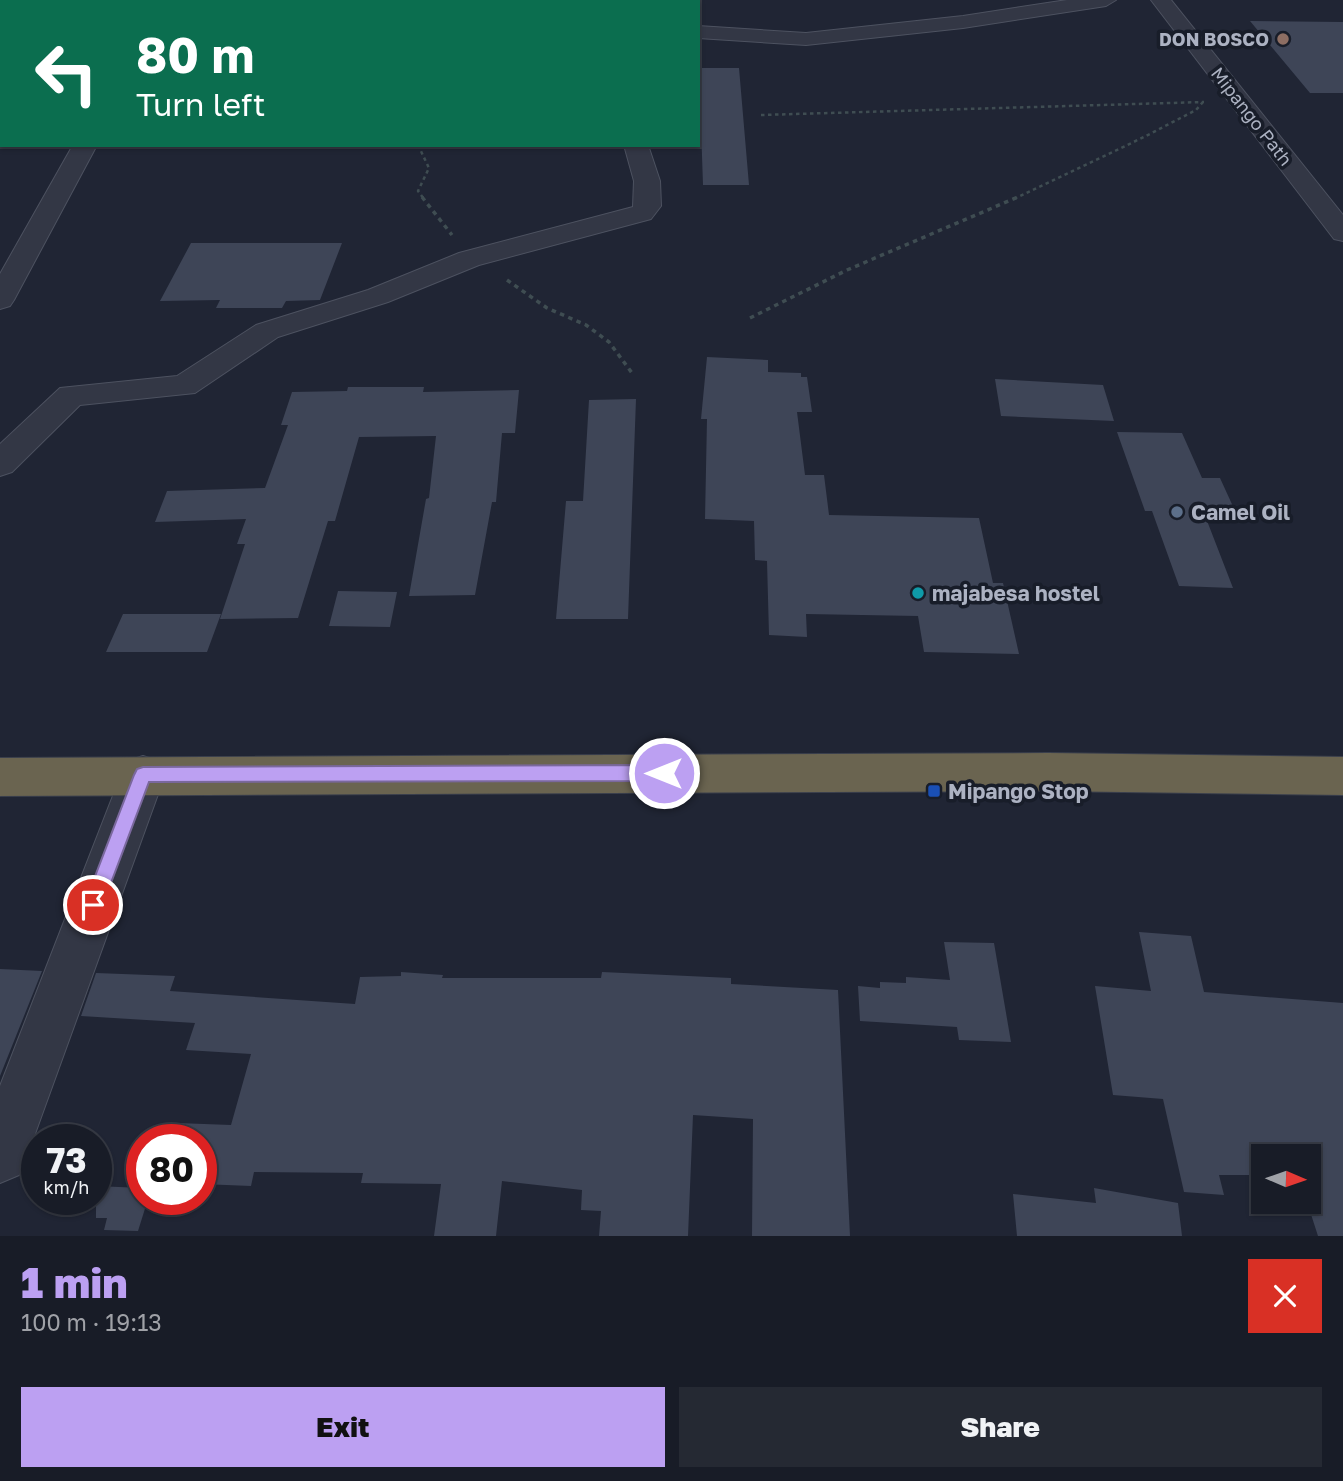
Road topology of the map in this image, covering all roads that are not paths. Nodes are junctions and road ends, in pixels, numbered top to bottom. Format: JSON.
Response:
{"nodes":[{"id":1,"x":1106,"y":0,"type":"edge"},
{"id":2,"x":1161,"y":0,"type":"edge"},
{"id":3,"x":700,"y":32,"type":"edge"},
{"id":4,"x":84,"y":147,"type":"edge"},
{"id":5,"x":637,"y":147,"type":"edge"},
{"id":6,"x":1343,"y":233,"type":"edge"},
{"id":7,"x":0,"y":300,"type":"edge"},
{"id":8,"x":0,"y":464,"type":"edge"},
{"id":9,"x":143,"y":775,"type":"junction"},
{"id":10,"x":1343,"y":776,"type":"edge"},
{"id":11,"x":0,"y":777,"type":"edge"},
{"id":12,"x":0,"y":1157,"type":"edge"}],
"edges":[{"from":1,"to":3,"type":"street"},
{"from":2,"to":6,"type":"street","name":"Mipango Path"},
{"from":4,"to":7,"type":"street"},
{"from":5,"to":8,"type":"street"},
{"from":9,"to":10,"type":"highway"},
{"from":9,"to":11,"type":"highway"},
{"from":9,"to":12,"type":"street"}]}
